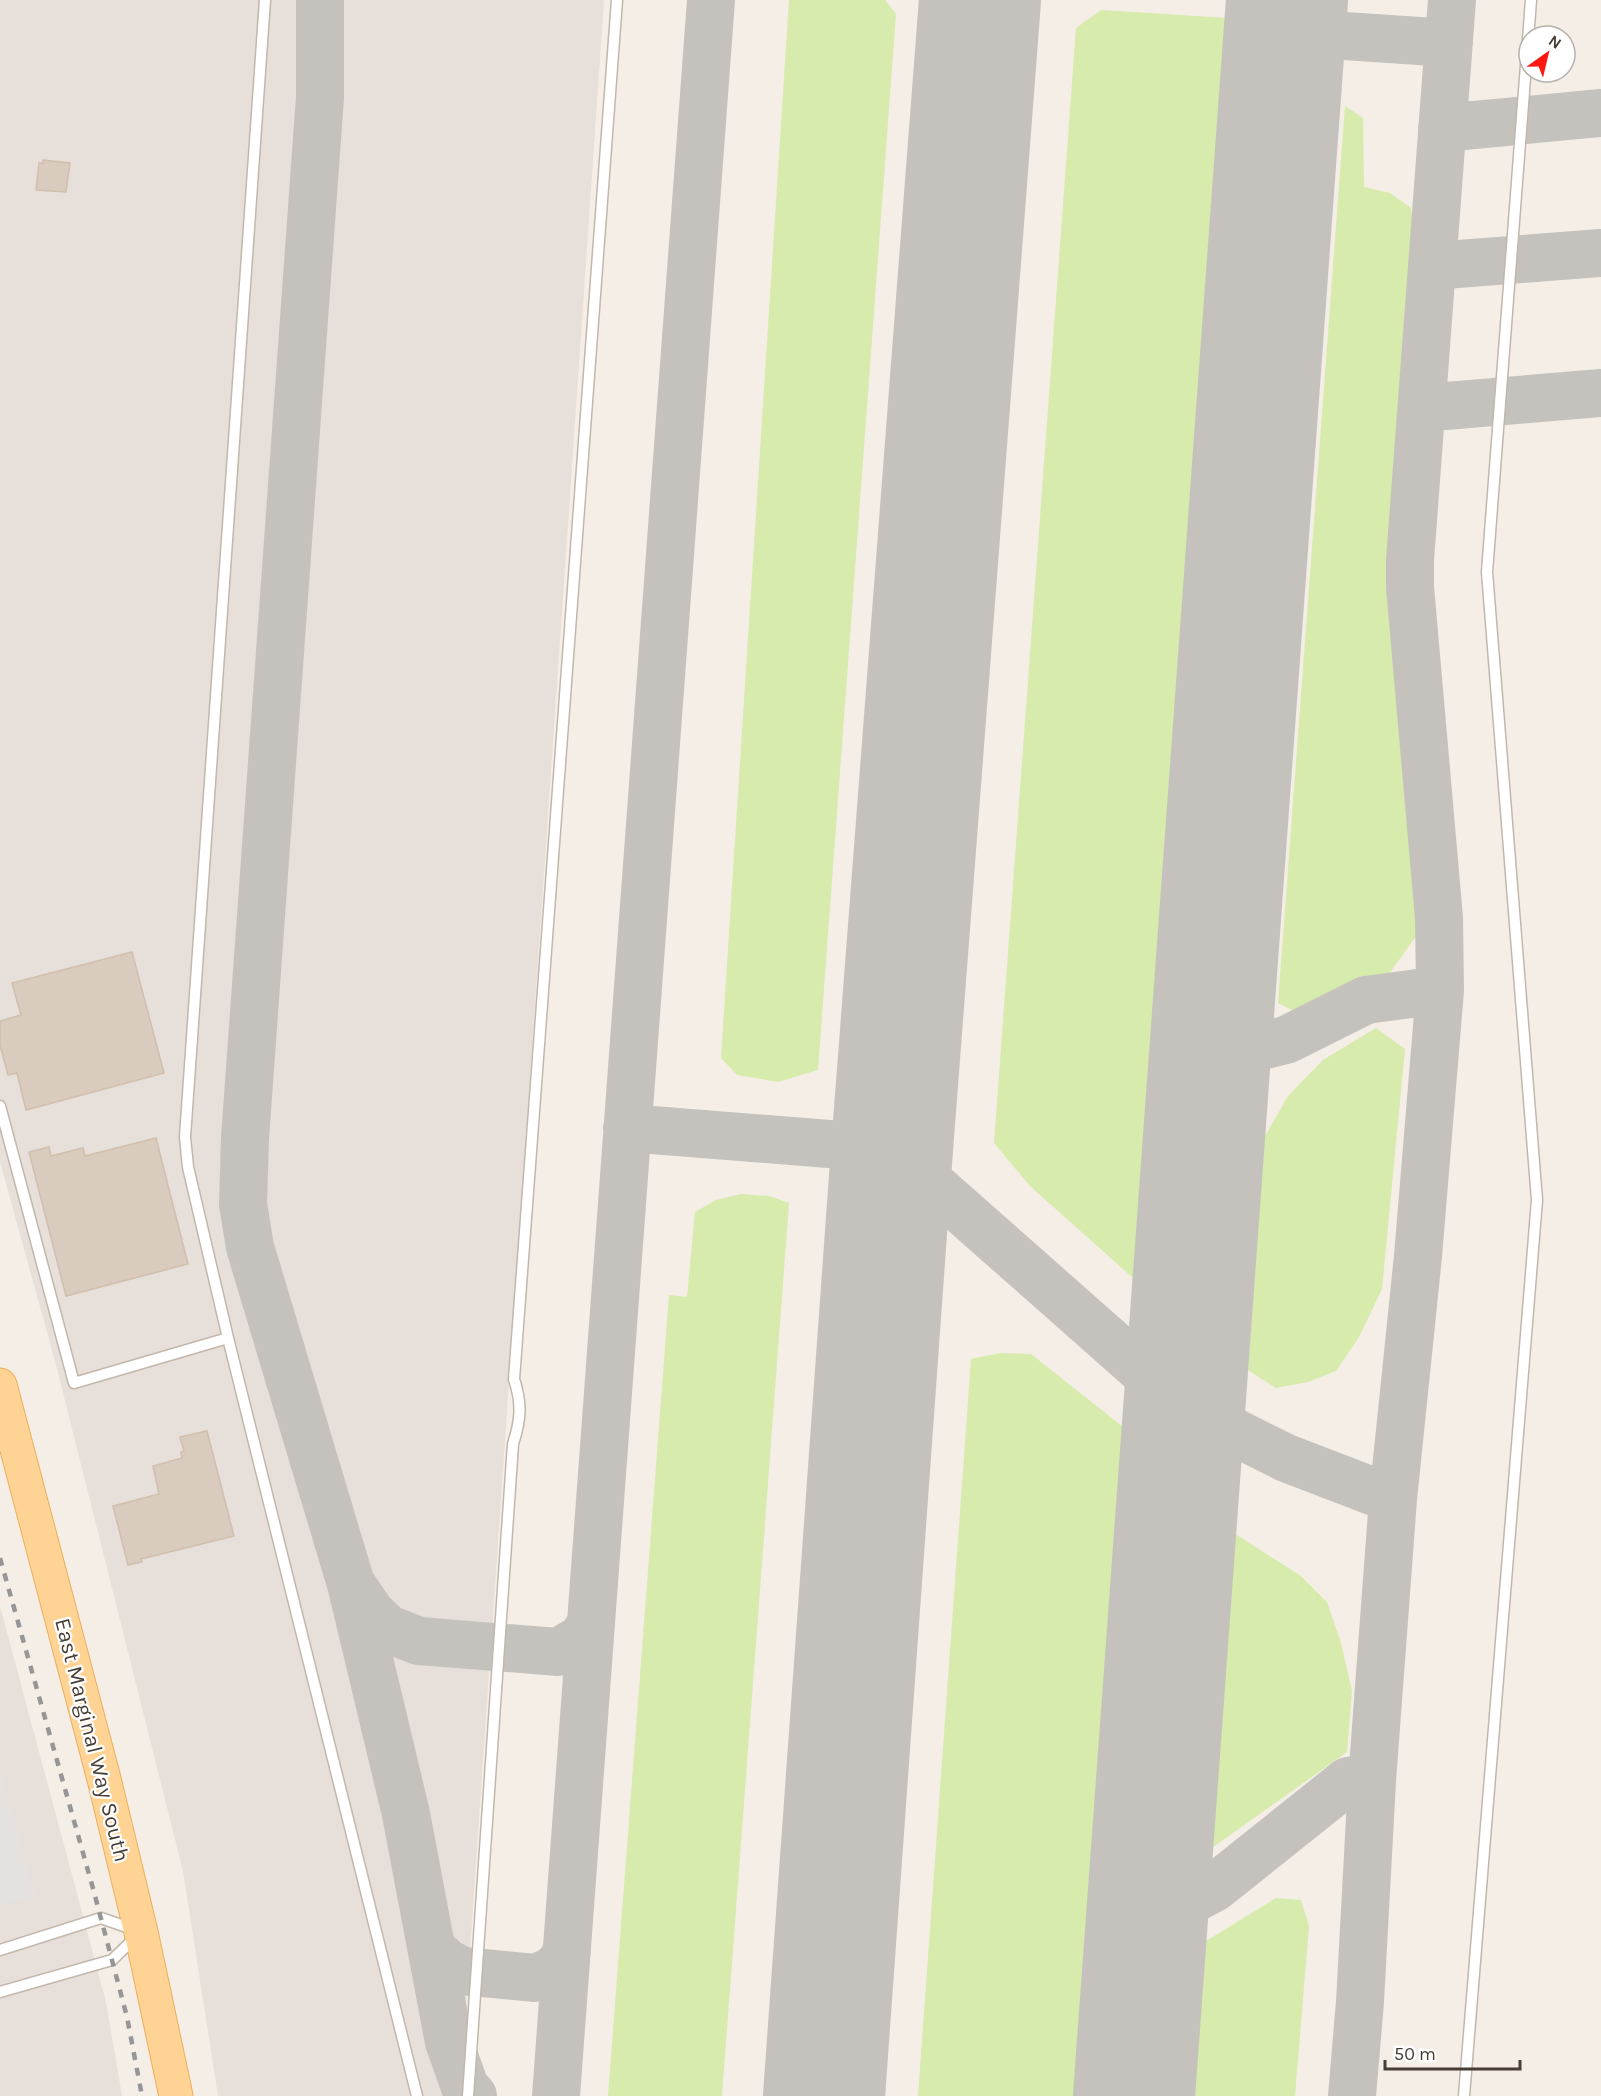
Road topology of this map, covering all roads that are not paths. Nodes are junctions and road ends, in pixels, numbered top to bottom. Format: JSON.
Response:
{"nodes":[{"id":1,"x":265,"y":0,"type":"edge"},
{"id":2,"x":617,"y":0,"type":"edge"},
{"id":3,"x":1531,"y":0,"type":"edge"},
{"id":4,"x":0,"y":1106,"type":"edge"},
{"id":5,"x":228,"y":1338,"type":"junction"},
{"id":6,"x":0,"y":1385,"type":"edge"},
{"id":7,"x":141,"y":1932,"type":"junction"},
{"id":8,"x":0,"y":1950,"type":"edge"},
{"id":9,"x":0,"y":1992,"type":"edge"},
{"id":10,"x":176,"y":2096,"type":"edge"},
{"id":11,"x":417,"y":2096,"type":"edge"},
{"id":12,"x":468,"y":2096,"type":"edge"},
{"id":13,"x":1464,"y":2096,"type":"edge"}],
"edges":[{"from":1,"to":5,"type":"lane"},
{"from":2,"to":12,"type":"lane"},
{"from":3,"to":13,"type":"lane"},
{"from":4,"to":5,"type":"lane"},
{"from":5,"to":11,"type":"lane"},
{"from":6,"to":7,"type":"main road","name":"East Marginal Way South"},
{"from":7,"to":8,"type":"lane"},
{"from":7,"to":9,"type":"lane"},
{"from":7,"to":10,"type":"main road","name":"East Marginal Way South"}]}
